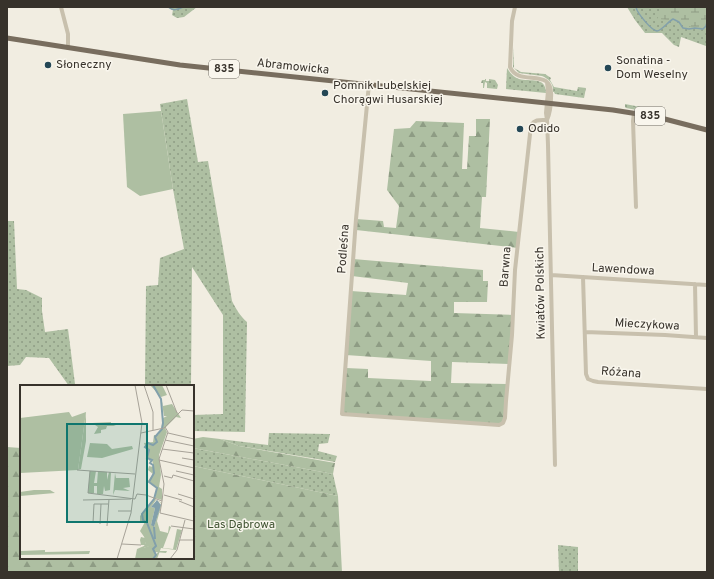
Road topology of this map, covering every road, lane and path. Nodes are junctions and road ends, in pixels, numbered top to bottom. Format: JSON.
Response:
{"nodes":[{"id":1,"x":61,"y":7,"type":"edge"},
{"id":2,"x":515,"y":7,"type":"edge"},
{"id":3,"x":7,"y":38,"type":"edge"},
{"id":4,"x":68,"y":48,"type":"junction"},
{"id":5,"x":369,"y":84,"type":"junction"},
{"id":6,"x":549,"y":103,"type":"junction"},
{"id":7,"x":634,"y":113,"type":"junction"},
{"id":8,"x":547,"y":120,"type":"junction"},
{"id":9,"x":707,"y":130,"type":"edge"},
{"id":10,"x":636,"y":207,"type":"dead end"},
{"id":11,"x":551,"y":275,"type":"junction"},
{"id":12,"x":583,"y":277,"type":"junction"},
{"id":13,"x":695,"y":284,"type":"junction"},
{"id":14,"x":707,"y":285,"type":"edge"},
{"id":15,"x":585,"y":332,"type":"junction"},
{"id":16,"x":696,"y":337,"type":"junction"},
{"id":17,"x":707,"y":338,"type":"edge"},
{"id":18,"x":707,"y":389,"type":"edge"},
{"id":19,"x":499,"y":425,"type":"joint"},
{"id":20,"x":555,"y":465,"type":"dead end"}],
"edges":[{"from":1,"to":4,"type":"street"},
{"from":2,"to":6,"type":"street","name":"Kwiatów Polskich"},
{"from":3,"to":4,"type":"main road","name":"Abramowicka","number":"835"},
{"from":4,"to":5,"type":"main road","name":"Abramowicka","number":"835"},
{"from":5,"to":6,"type":"main road","name":"Abramowicka","number":"835"},
{"from":5,"to":19,"type":"street","name":"Podleśna"},
{"from":6,"to":7,"type":"main road","number":"835"},
{"from":6,"to":8,"type":"street","name":"Kwiatów Polskich"},
{"from":7,"to":9,"type":"main road","number":"835"},
{"from":7,"to":10,"type":"street"},
{"from":8,"to":11,"type":"street","name":"Kwiatów Polskich"},
{"from":8,"to":19,"type":"street","name":"Barwna"},
{"from":11,"to":12,"type":"street","name":"Lawendowa"},
{"from":11,"to":20,"type":"street","name":"Kwiatów Polskich"},
{"from":12,"to":13,"type":"street","name":"Lawendowa"},
{"from":12,"to":15,"type":"street","name":"Różana"},
{"from":13,"to":14,"type":"street","name":"Lawendowa"},
{"from":13,"to":16,"type":"street"},
{"from":15,"to":16,"type":"street","name":"Mieczykowa"},
{"from":15,"to":18,"type":"street","name":"Różana"},
{"from":16,"to":17,"type":"street","name":"Mieczykowa"}]}
